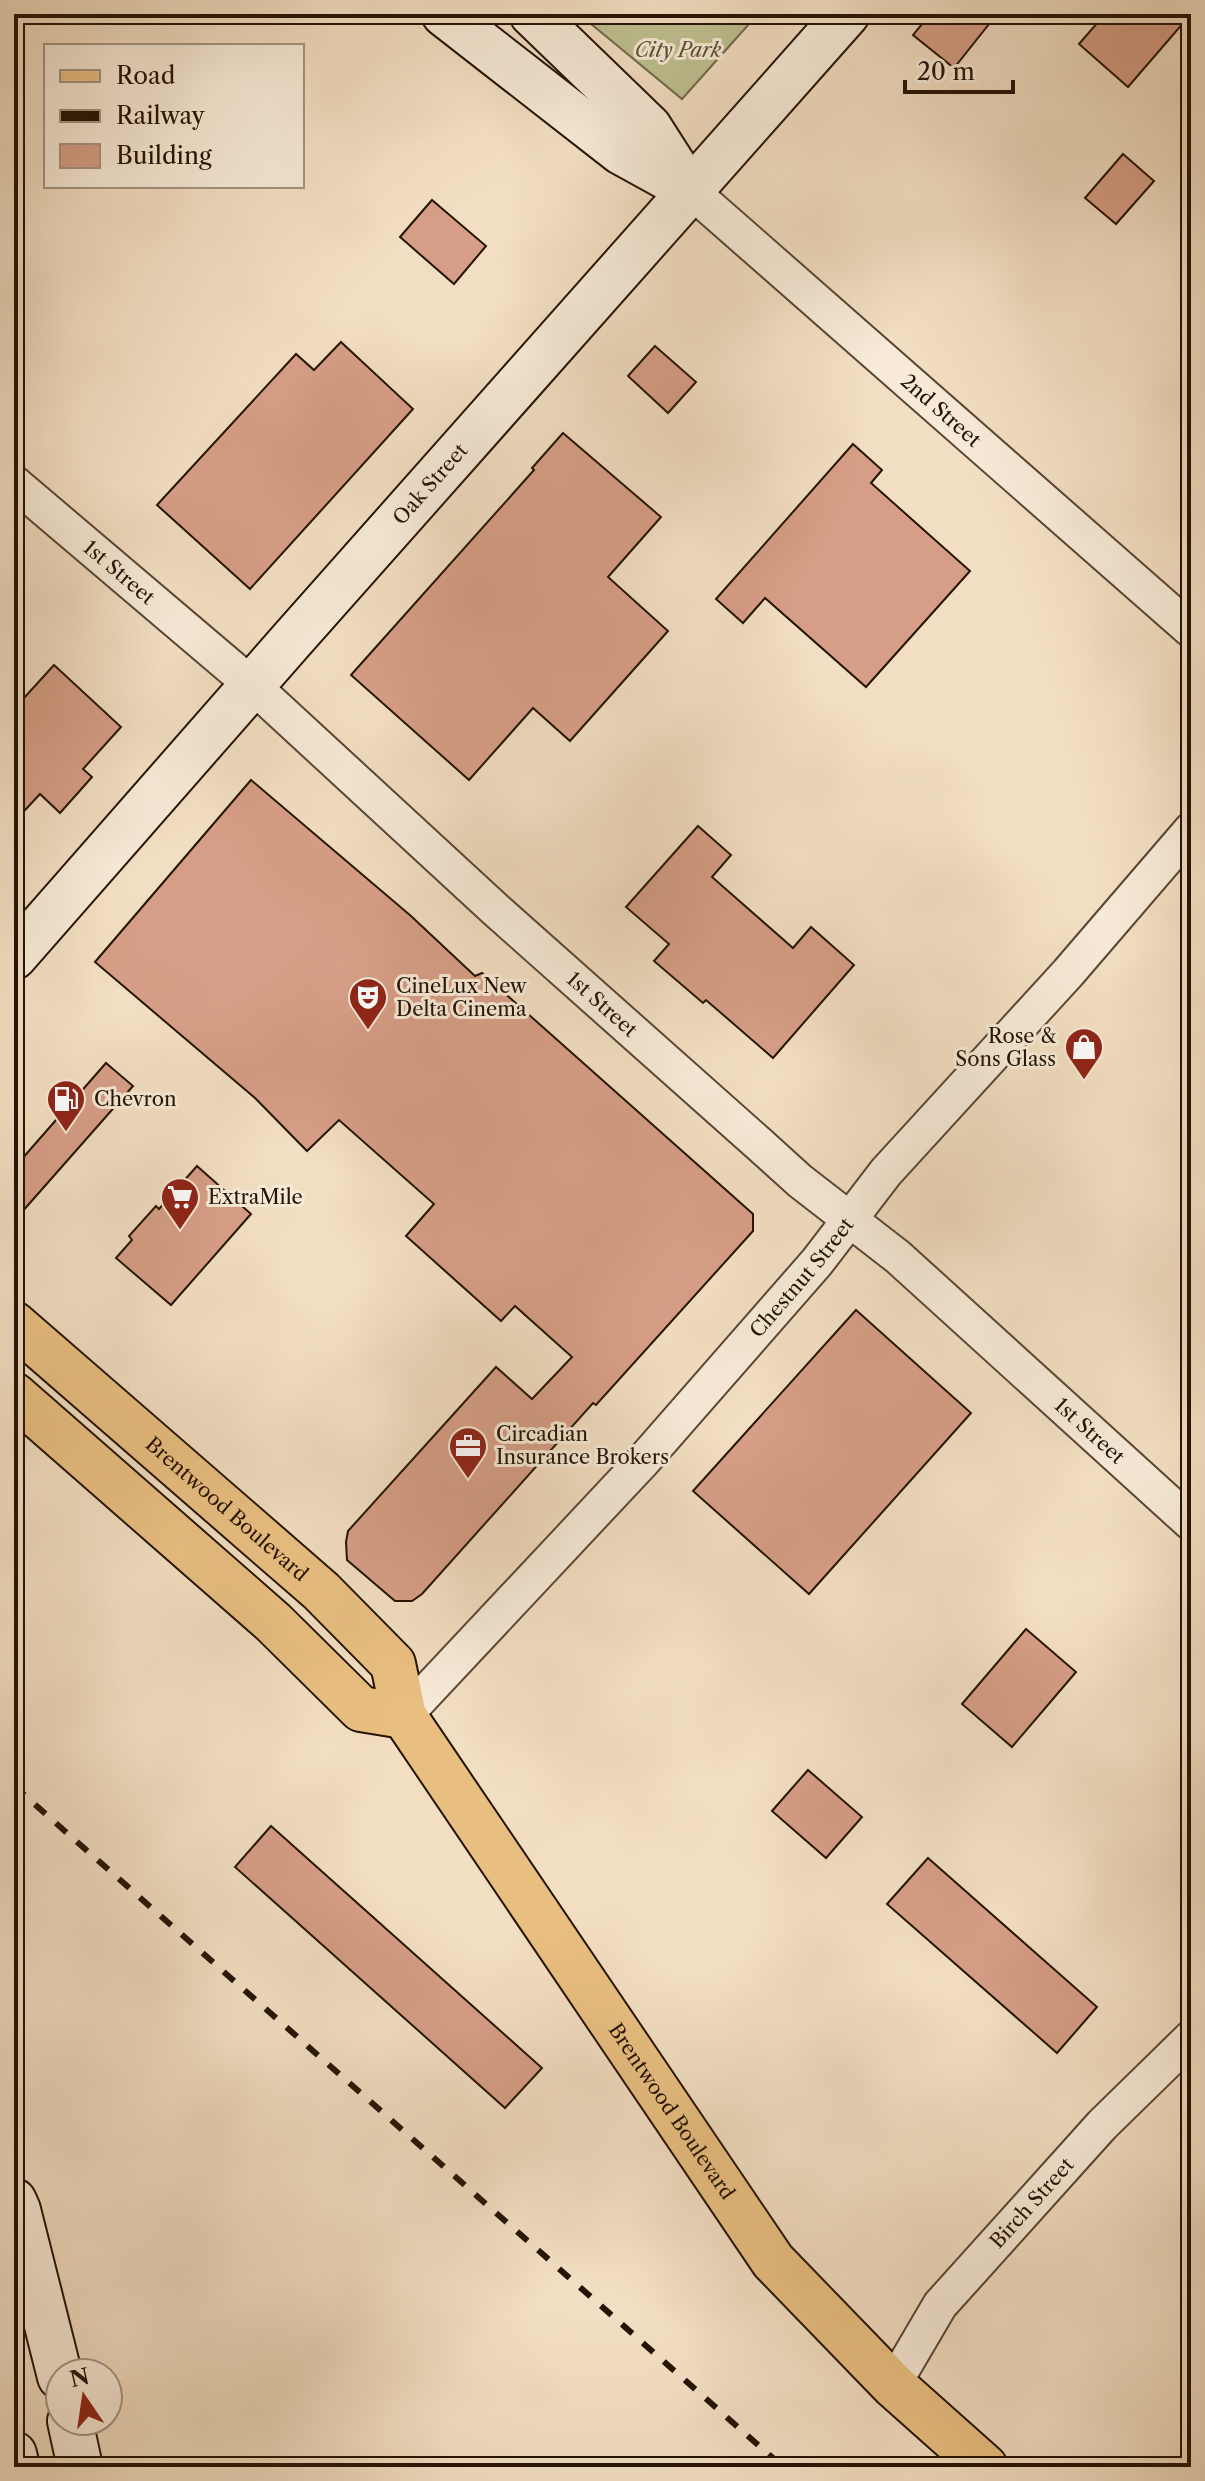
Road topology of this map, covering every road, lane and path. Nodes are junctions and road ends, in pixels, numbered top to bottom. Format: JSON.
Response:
{"nodes":[{"id":1,"x":444,"y":14,"type":"edge"},
{"id":2,"x":532,"y":14,"type":"edge"},
{"id":3,"x":847,"y":14,"type":"edge"},
{"id":4,"x":690,"y":190,"type":"junction"},
{"id":5,"x":14,"y":483,"type":"edge"},
{"id":6,"x":1191,"y":630,"type":"edge"},
{"id":7,"x":253,"y":686,"type":"junction"},
{"id":8,"x":1191,"y":830,"type":"edge"},
{"id":9,"x":14,"y":957,"type":"edge"},
{"id":10,"x":849,"y":1219,"type":"junction"},
{"id":11,"x":14,"y":1324,"type":"edge"},
{"id":12,"x":14,"y":1395,"type":"edge"},
{"id":13,"x":1191,"y":1523,"type":"edge"},
{"id":14,"x":404,"y":1716,"type":"junction"},
{"id":15,"x":1191,"y":2038,"type":"edge"},
{"id":16,"x":14,"y":2201,"type":"edge"},
{"id":17,"x":56,"y":2357,"type":"edge"},
{"id":18,"x":893,"y":2385,"type":"junction"},
{"id":19,"x":73,"y":2437,"type":"edge"},
{"id":20,"x":14,"y":2454,"type":"edge"},
{"id":21,"x":17,"y":2467,"type":"edge"},
{"id":22,"x":80,"y":2467,"type":"edge"},
{"id":23,"x":985,"y":2467,"type":"edge"}],
"edges":[{"from":1,"to":4,"type":"street","name":"2nd Street"},
{"from":2,"to":4,"type":"street","name":"2nd Street"},
{"from":3,"to":4,"type":"street","name":"Oak Street"},
{"from":4,"to":6,"type":"street","name":"2nd Street"},
{"from":4,"to":7,"type":"street","name":"Oak Street"},
{"from":5,"to":7,"type":"street","name":"1st Street"},
{"from":7,"to":9,"type":"street","name":"Oak Street"},
{"from":7,"to":10,"type":"street","name":"1st Street"},
{"from":8,"to":10,"type":"street","name":"Chestnut Street"},
{"from":10,"to":13,"type":"street","name":"1st Street"},
{"from":10,"to":14,"type":"street","name":"Chestnut Street"},
{"from":11,"to":14,"type":"main road","name":"Brentwood Boulevard"},
{"from":12,"to":14,"type":"main road"},
{"from":14,"to":18,"type":"main road","name":"Brentwood Boulevard"},
{"from":15,"to":18,"type":"street","name":"Birch Street"},
{"from":16,"to":17,"type":"street"},
{"from":18,"to":23,"type":"main road","name":"Brentwood Boulevard"},
{"from":19,"to":22,"type":"street"},
{"from":20,"to":21,"type":"street"}]}
